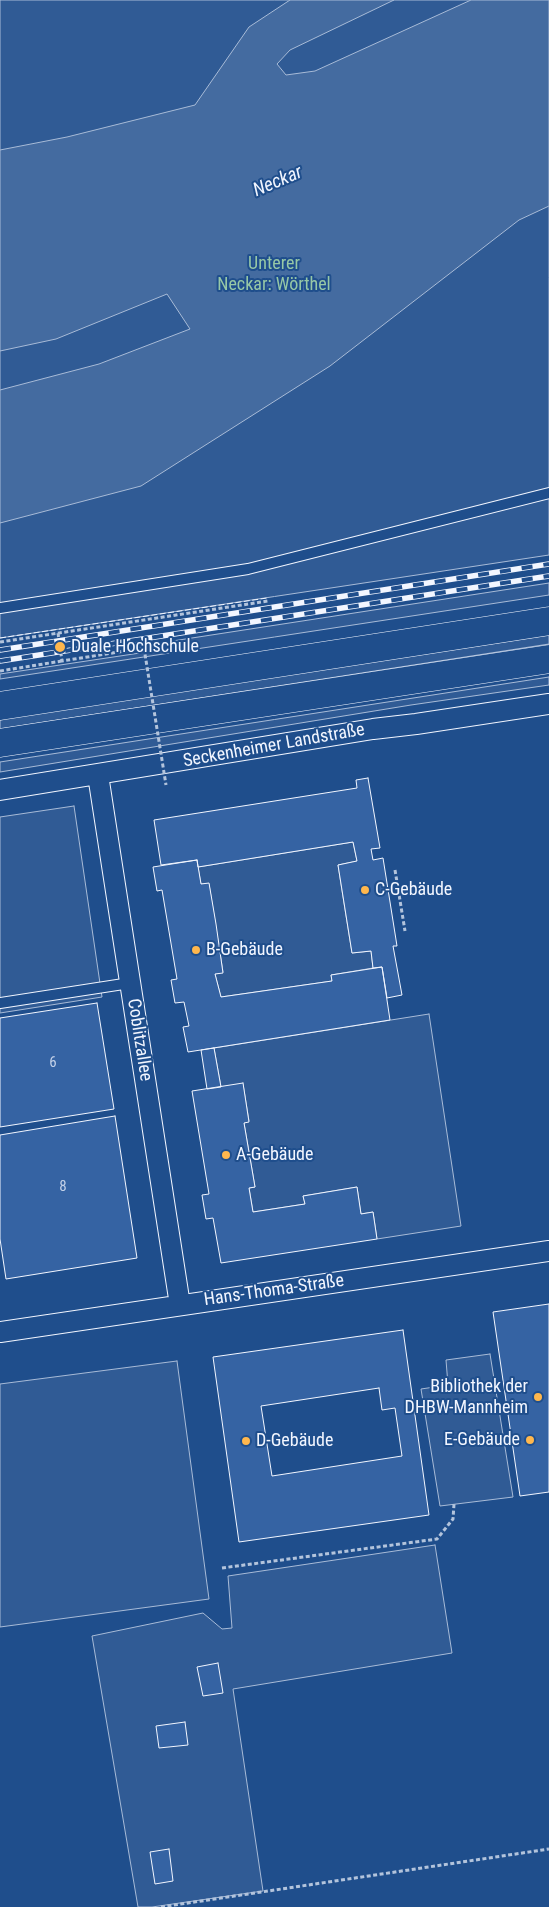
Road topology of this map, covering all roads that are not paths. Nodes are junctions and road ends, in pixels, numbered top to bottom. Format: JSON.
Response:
{"nodes":[{"id":1,"x":549,"y":492,"type":"edge"},
{"id":2,"x":0,"y":608,"type":"edge"},
{"id":3,"x":549,"y":621,"type":"edge"},
{"id":4,"x":549,"y":659,"type":"edge"},
{"id":5,"x":549,"y":704,"type":"edge"},
{"id":6,"x":0,"y":706,"type":"edge"},
{"id":7,"x":0,"y":743,"type":"edge"},
{"id":8,"x":98,"y":774,"type":"junction"},
{"id":9,"x":0,"y":790,"type":"edge"},
{"id":10,"x":130,"y":983,"type":"junction"},
{"id":11,"x":0,"y":1003,"type":"edge"},
{"id":12,"x":549,"y":1251,"type":"edge"},
{"id":13,"x":180,"y":1304,"type":"junction"},
{"id":14,"x":0,"y":1332,"type":"edge"}],
"edges":[{"from":1,"to":2,"type":"lane"},
{"from":3,"to":6,"type":"main road"},
{"from":4,"to":7,"type":"main road"},
{"from":5,"to":8,"type":"street","name":"Seckenheimer Landstraße"},
{"from":8,"to":9,"type":"street","name":"Seckenheimer Landstraße"},
{"from":8,"to":10,"type":"street","name":"Coblitzallee"},
{"from":10,"to":11,"type":"lane"},
{"from":10,"to":13,"type":"street","name":"Coblitzallee"},
{"from":12,"to":13,"type":"street","name":"Hans-Thoma-Straße"},
{"from":13,"to":14,"type":"street","name":"Hans-Thoma-Straße"}]}
